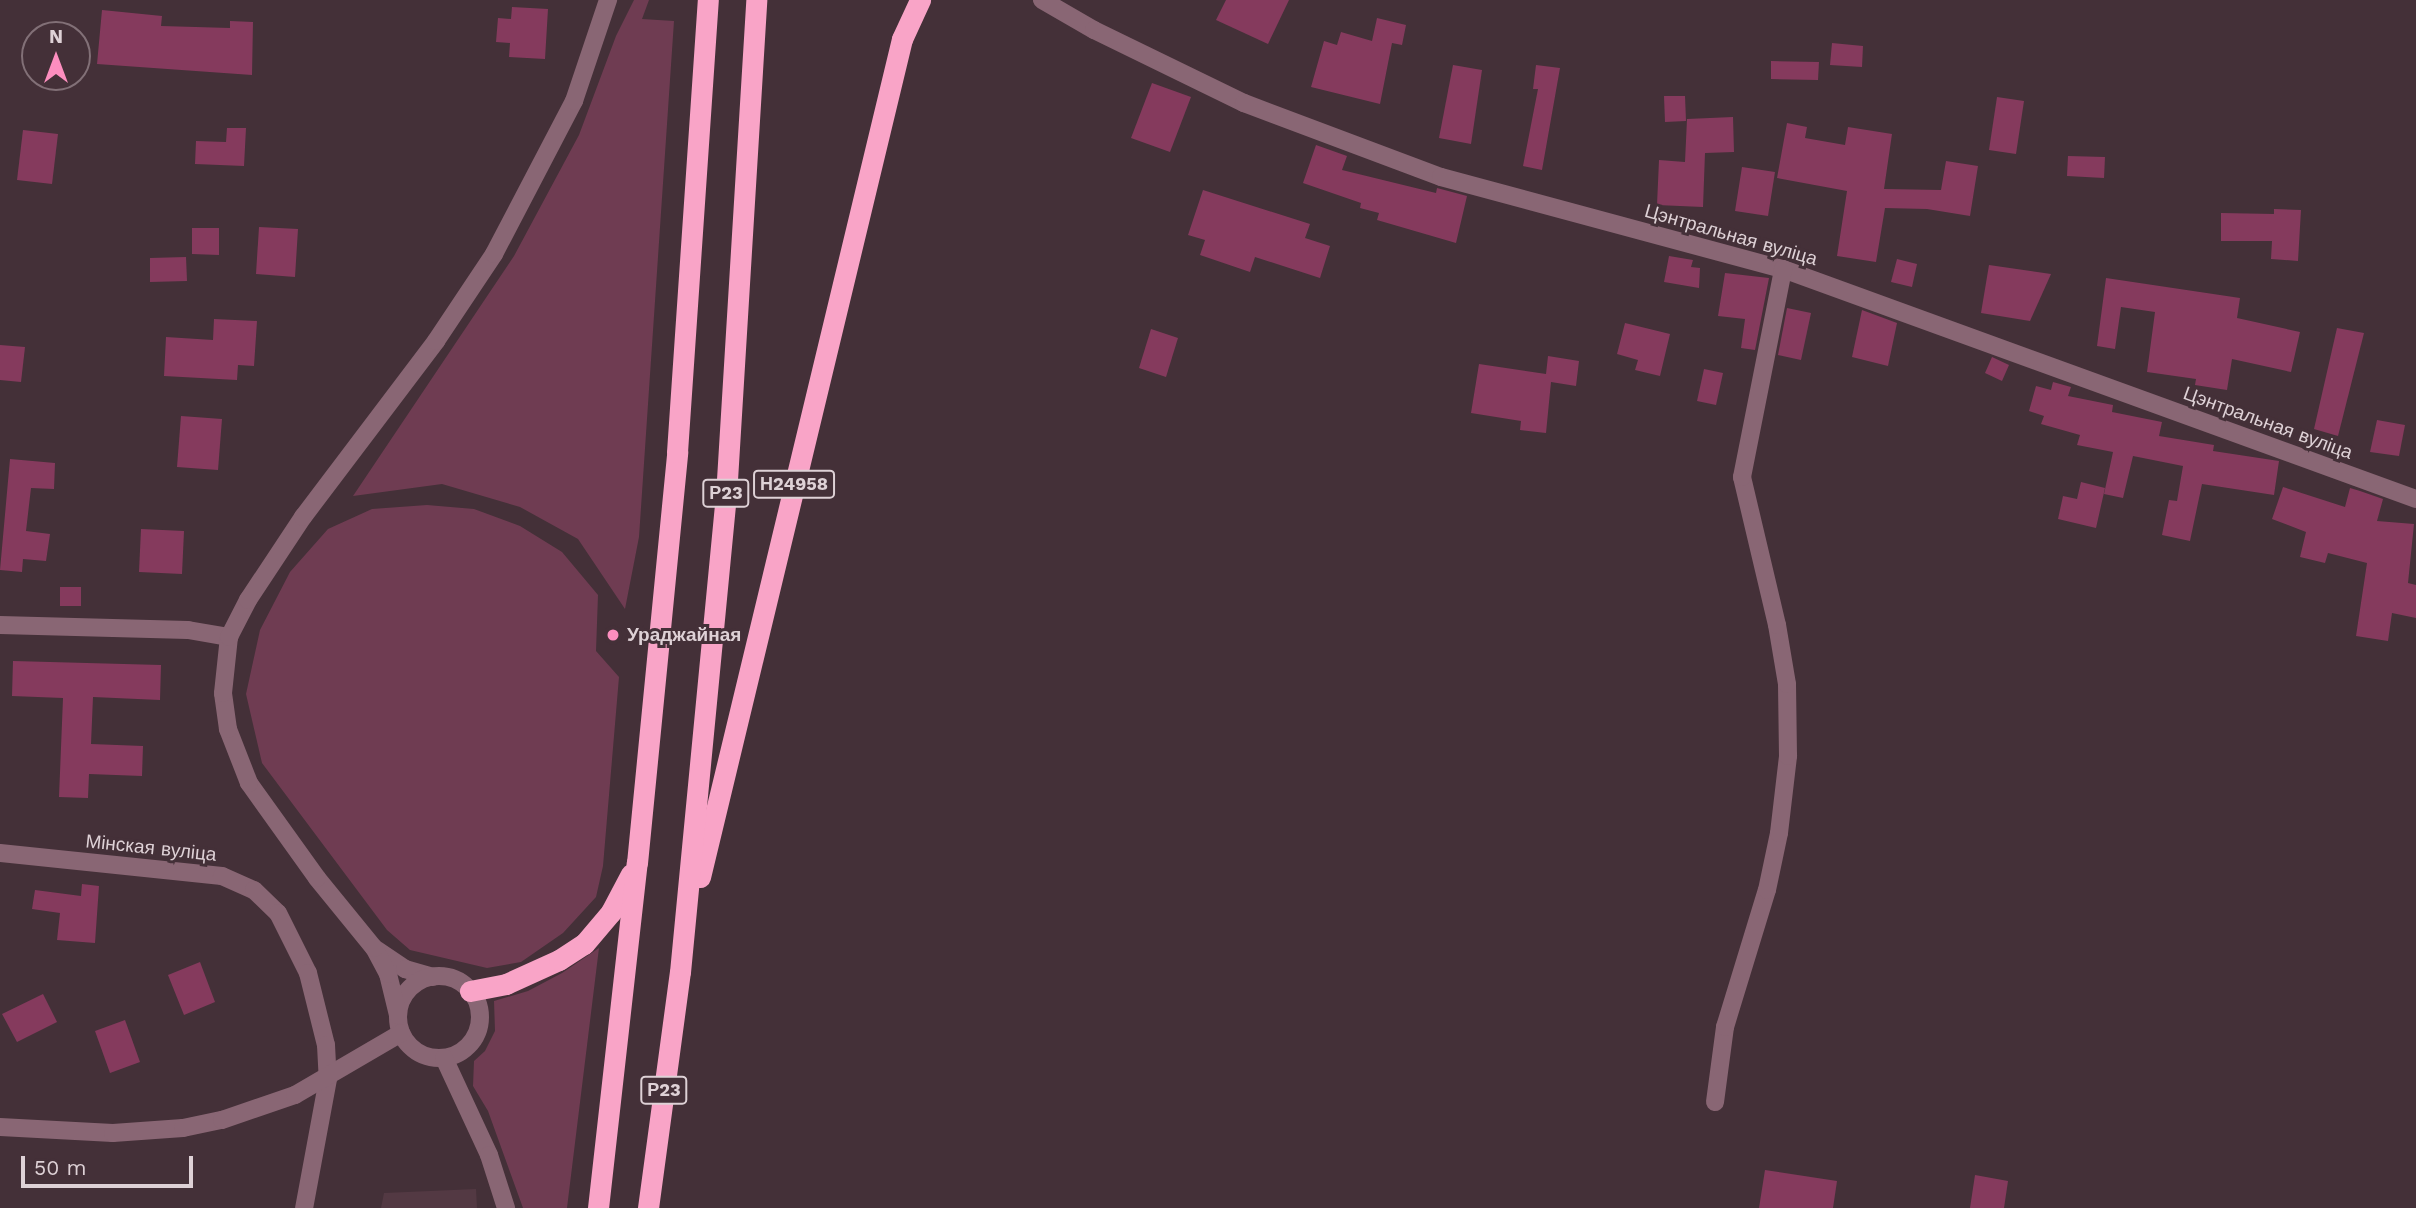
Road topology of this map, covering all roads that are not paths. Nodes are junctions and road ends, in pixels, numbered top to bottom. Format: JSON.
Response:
{"nodes":[{"id":1,"x":608,"y":0,"type":"edge"},
{"id":2,"x":920,"y":0,"type":"edge"},
{"id":3,"x":1042,"y":0,"type":"edge"},
{"id":4,"x":708,"y":7,"type":"edge"},
{"id":5,"x":755,"y":7,"type":"edge"},
{"id":6,"x":1783,"y":269,"type":"junction"},
{"id":7,"x":2416,"y":499,"type":"edge"},
{"id":8,"x":0,"y":625,"type":"edge"},
{"id":9,"x":229,"y":637,"type":"junction"},
{"id":10,"x":0,"y":853,"type":"edge"},
{"id":11,"x":637,"y":863,"type":"junction"},
{"id":12,"x":374,"y":948,"type":"junction"},
{"id":13,"x":680,"y":972,"type":"junction"},
{"id":14,"x":433,"y":977,"type":"junction"},
{"id":15,"x":470,"y":991,"type":"junction"},
{"id":16,"x":399,"y":1024,"type":"junction"},
{"id":17,"x":444,"y":1058,"type":"junction"},
{"id":18,"x":328,"y":1079,"type":"junction"},
{"id":19,"x":1715,"y":1102,"type":"dead end"},
{"id":20,"x":0,"y":1127,"type":"edge"},
{"id":21,"x":304,"y":1208,"type":"edge"},
{"id":22,"x":506,"y":1208,"type":"edge"},
{"id":23,"x":598,"y":1208,"type":"edge"},
{"id":24,"x":648,"y":1208,"type":"edge"}],
"edges":[{"from":1,"to":9,"type":"street"},
{"from":2,"to":13,"type":"highway","number":"Н24958"},
{"from":3,"to":6,"type":"street","name":"Цэнтральная вуліца"},
{"from":4,"to":11,"type":"highway","number":"Р23"},
{"from":5,"to":13,"type":"highway","number":"Р23"},
{"from":6,"to":7,"type":"street","name":"Цэнтральная вуліца"},
{"from":6,"to":19,"type":"street"},
{"from":8,"to":9,"type":"street"},
{"from":9,"to":12,"type":"street"},
{"from":10,"to":18,"type":"street","name":"Мінская вуліца"},
{"from":11,"to":15,"type":"highway"},
{"from":11,"to":23,"type":"highway","number":"Р23"},
{"from":12,"to":14,"type":"street"},
{"from":12,"to":16,"type":"street"},
{"from":13,"to":24,"type":"highway","number":"Р23"},
{"from":14,"to":15,"type":"street"},
{"from":14,"to":16,"type":"street"},
{"from":15,"to":17,"type":"street"},
{"from":16,"to":17,"type":"street"},
{"from":16,"to":18,"type":"street"},
{"from":17,"to":22,"type":"street"},
{"from":18,"to":20,"type":"street"},
{"from":18,"to":21,"type":"street","name":"Мінская вуліца"}]}
